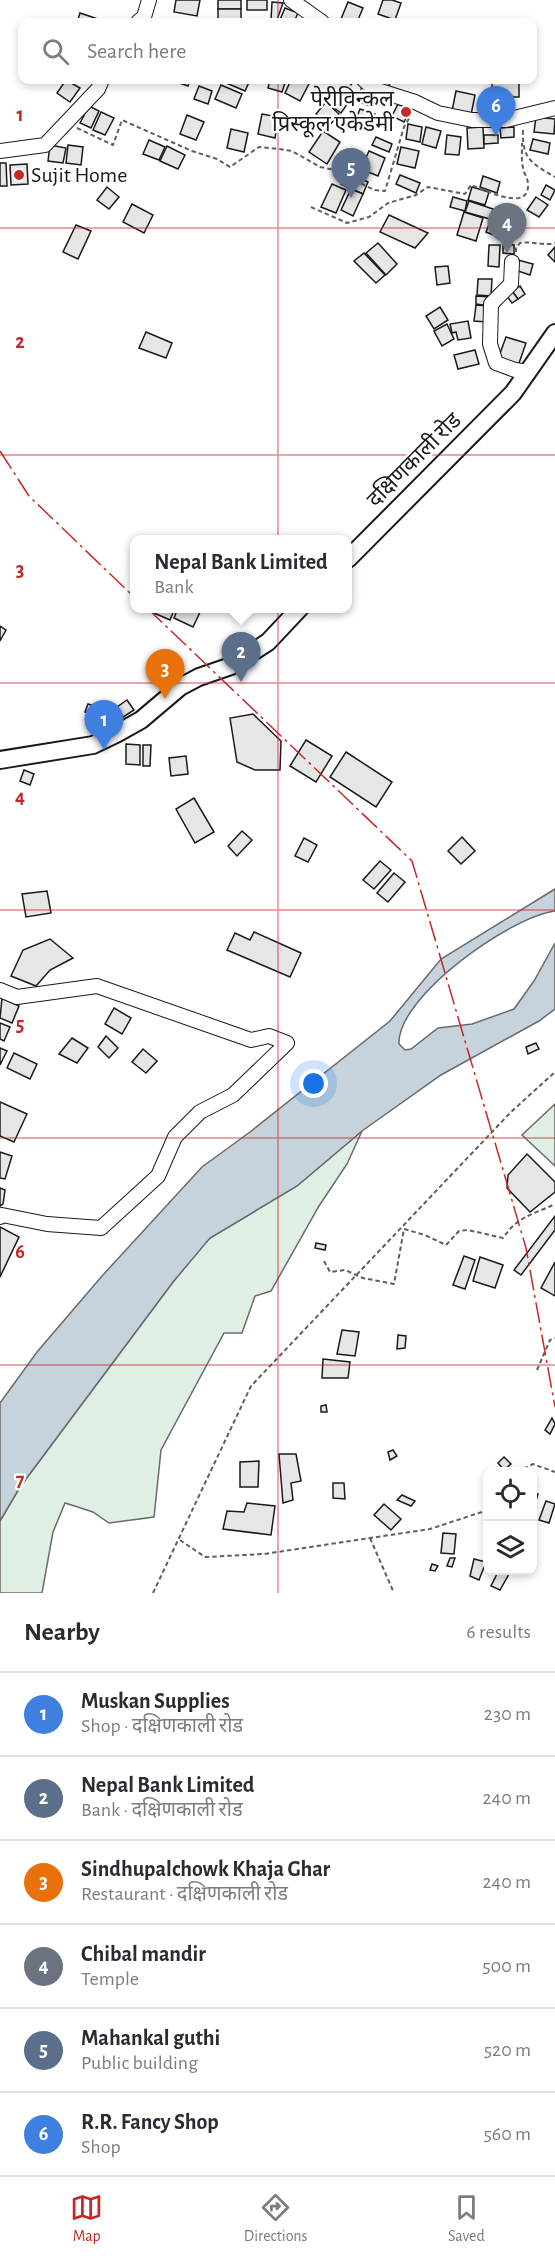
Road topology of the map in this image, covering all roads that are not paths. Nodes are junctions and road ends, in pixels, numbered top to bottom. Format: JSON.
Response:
{"nodes":[{"id":1,"x":149,"y":0,"type":"edge"},
{"id":2,"x":291,"y":0,"type":"edge"},
{"id":3,"x":143,"y":18,"type":"edge"},
{"id":4,"x":316,"y":18,"type":"edge"},
{"id":5,"x":100,"y":84,"type":"edge"},
{"id":6,"x":368,"y":84,"type":"edge"},
{"id":7,"x":555,"y":108,"type":"edge"},
{"id":8,"x":0,"y":151,"type":"edge"},
{"id":9,"x":512,"y":262,"type":"road end"},
{"id":10,"x":555,"y":333,"type":"edge"},
{"id":11,"x":528,"y":372,"type":"junction"},
{"id":12,"x":352,"y":555,"type":"edge"},
{"id":13,"x":296,"y":613,"type":"edge"},
{"id":14,"x":0,"y":760,"type":"edge"},
{"id":15,"x":0,"y":990,"type":"edge"},
{"id":16,"x":0,"y":1217,"type":"edge"}],
"edges":[{"from":1,"to":3,"type":"street"},
{"from":2,"to":4,"type":"street"},
{"from":5,"to":8,"type":"street"},
{"from":6,"to":7,"type":"street"},
{"from":9,"to":11,"type":"street"},
{"from":10,"to":11,"type":"main road","name":"दक्षिणकाली रोड"},
{"from":11,"to":12,"type":"main road","name":"दक्षिणकाली रोड"},
{"from":13,"to":14,"type":"main road"},
{"from":15,"to":16,"type":"street"}]}
